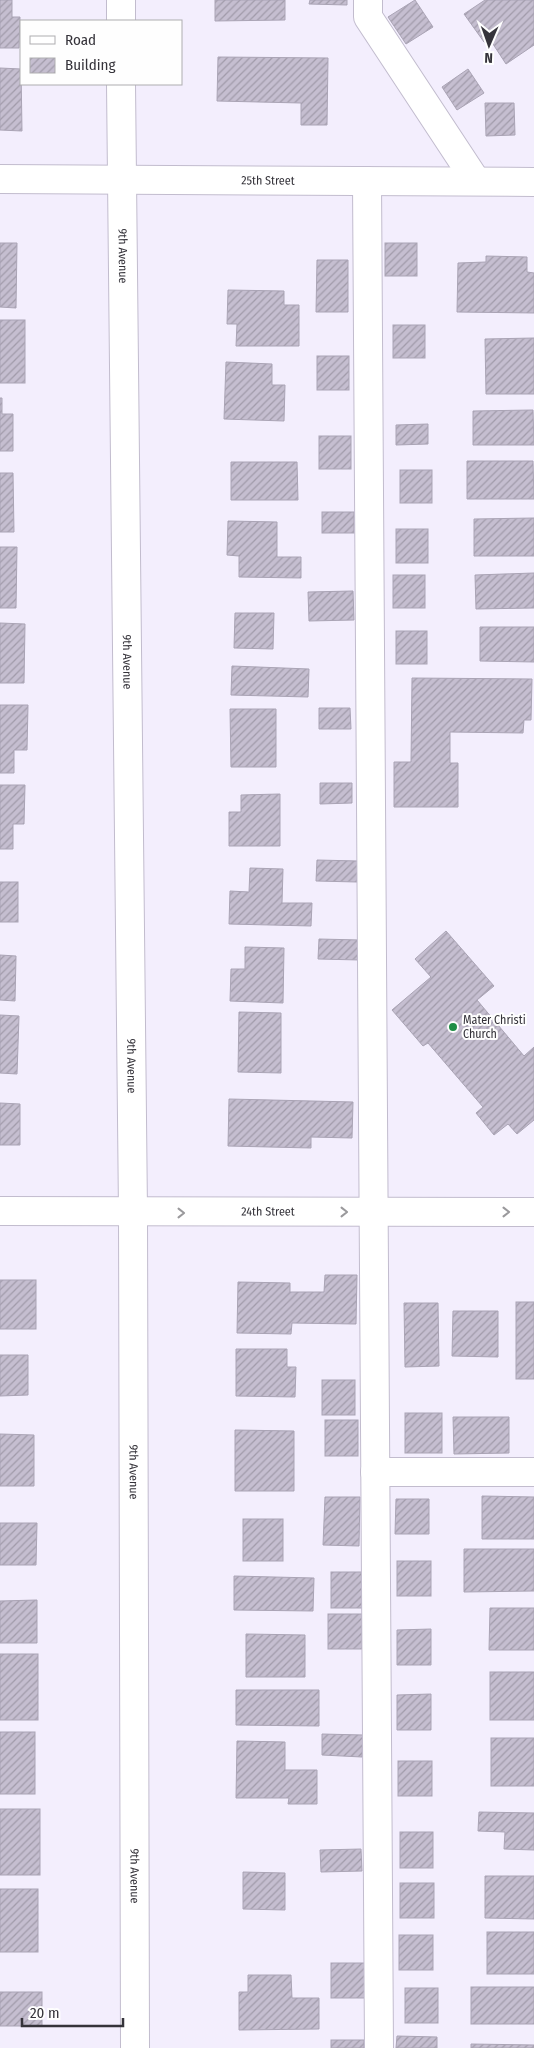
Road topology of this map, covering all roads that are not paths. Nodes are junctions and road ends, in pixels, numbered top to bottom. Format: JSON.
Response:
{"nodes":[{"id":1,"x":121,"y":0,"type":"edge"},
{"id":2,"x":368,"y":0,"type":"edge"},
{"id":3,"x":121,"y":20,"type":"edge"},
{"id":4,"x":121,"y":85,"type":"edge"},
{"id":5,"x":0,"y":179,"type":"edge"},
{"id":6,"x":121,"y":179,"type":"junction"},
{"id":7,"x":367,"y":181,"type":"junction"},
{"id":8,"x":476,"y":182,"type":"junction"},
{"id":9,"x":534,"y":182,"type":"edge"},
{"id":10,"x":0,"y":1211,"type":"edge"},
{"id":11,"x":133,"y":1212,"type":"junction"},
{"id":12,"x":373,"y":1212,"type":"junction"},
{"id":13,"x":534,"y":1212,"type":"edge"},
{"id":14,"x":375,"y":1472,"type":"junction"},
{"id":15,"x":534,"y":1472,"type":"edge"},
{"id":16,"x":135,"y":2048,"type":"edge"},
{"id":17,"x":379,"y":2048,"type":"edge"}],
"edges":[{"from":1,"to":3,"type":"street"},
{"from":2,"to":8,"type":"street"},
{"from":4,"to":6,"type":"street","name":"9th Avenue"},
{"from":5,"to":6,"type":"street","name":"25th Street"},
{"from":6,"to":7,"type":"street","name":"25th Street"},
{"from":6,"to":11,"type":"street","name":"9th Avenue"},
{"from":7,"to":8,"type":"street","name":"25th Street"},
{"from":7,"to":12,"type":"street"},
{"from":8,"to":9,"type":"street","name":"25th Street"},
{"from":10,"to":11,"type":"street","name":"24th Street"},
{"from":11,"to":12,"type":"street","name":"24th Street","one_way":true},
{"from":11,"to":16,"type":"street","name":"9th Avenue"},
{"from":12,"to":13,"type":"street","name":"24th Street","one_way":true},
{"from":12,"to":14,"type":"street"},
{"from":14,"to":15,"type":"street"},
{"from":14,"to":17,"type":"street"}]}
